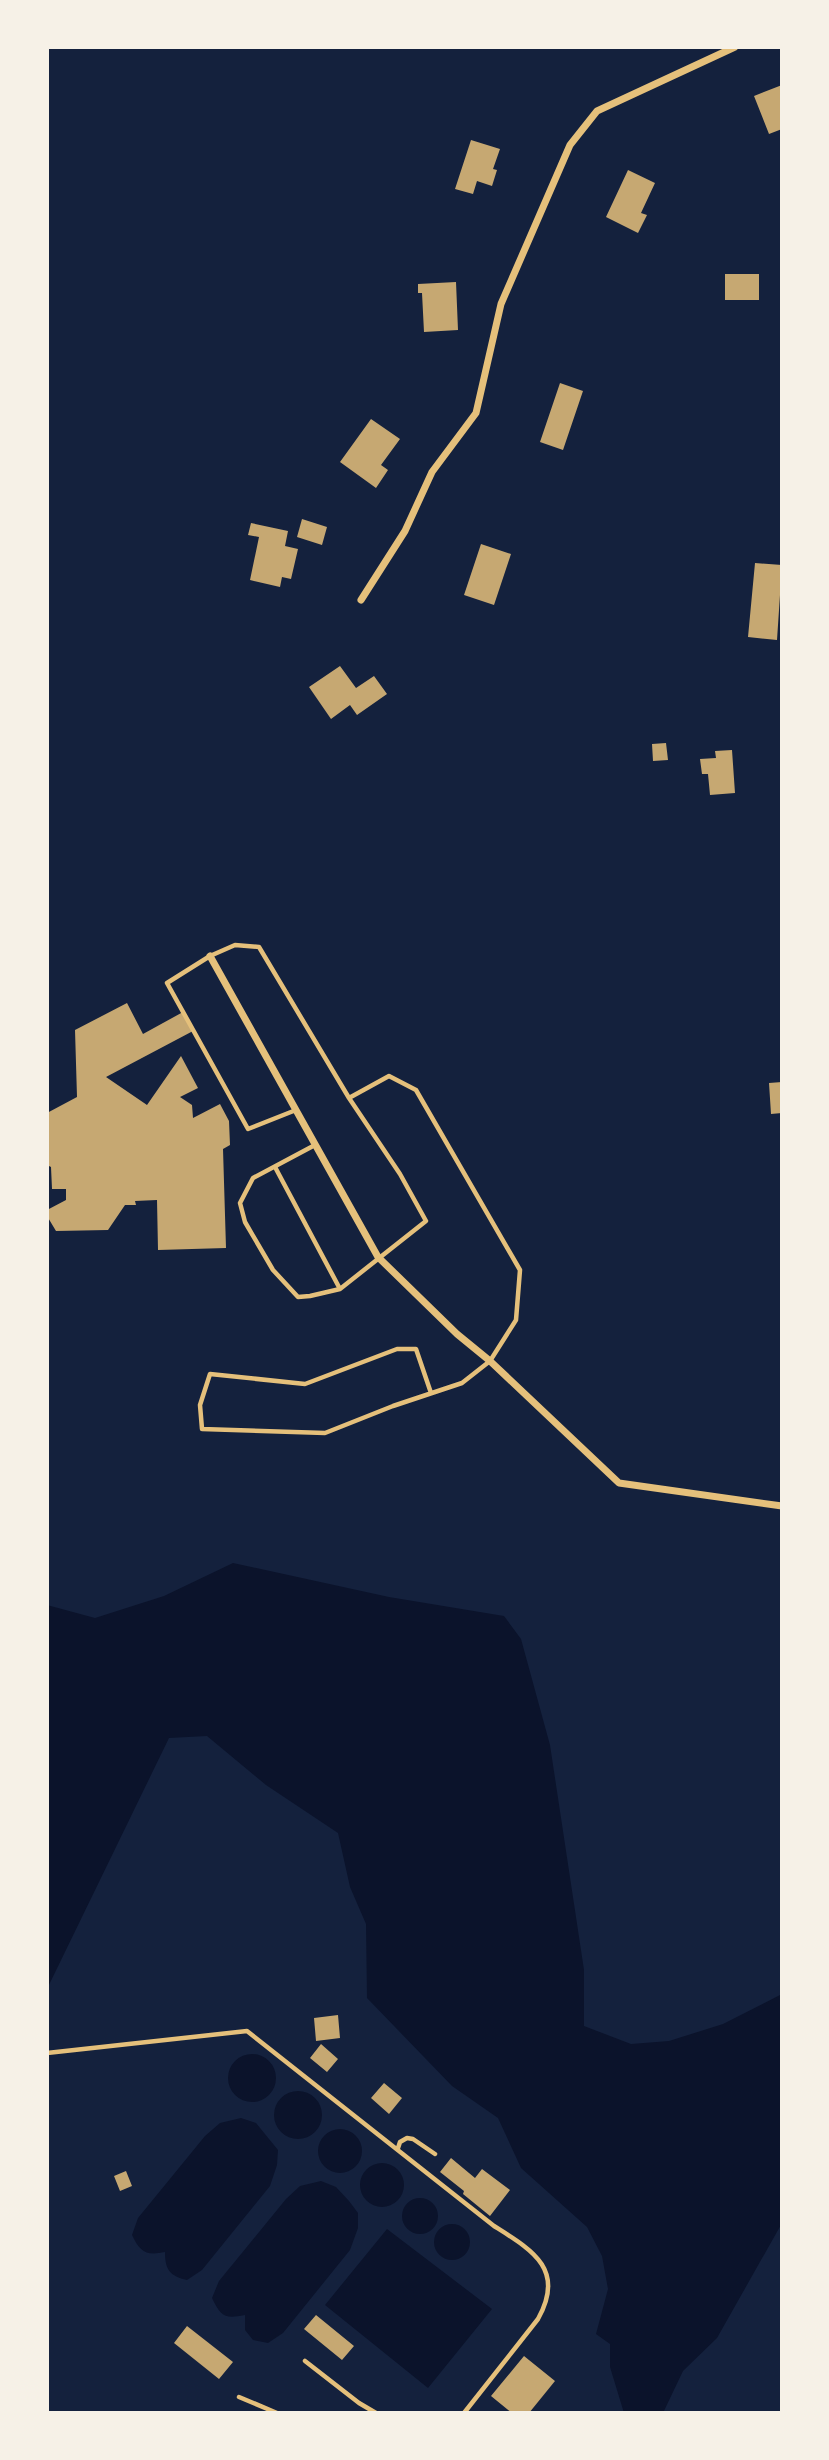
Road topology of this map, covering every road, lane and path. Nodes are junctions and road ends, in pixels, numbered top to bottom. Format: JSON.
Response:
{"nodes":[{"id":1,"x":735,"y":47,"type":"edge"},
{"id":2,"x":361,"y":600,"type":"dead end"},
{"id":3,"x":210,"y":956,"type":"junction"},
{"id":4,"x":349,"y":1098,"type":"junction"},
{"id":5,"x":296,"y":1110,"type":"junction"},
{"id":6,"x":315,"y":1145,"type":"junction"},
{"id":7,"x":275,"y":1167,"type":"junction"},
{"id":8,"x":378,"y":1257,"type":"junction"},
{"id":9,"x":340,"y":1289,"type":"junction"},
{"id":10,"x":490,"y":1361,"type":"junction"},
{"id":11,"x":431,"y":1393,"type":"junction"},
{"id":12,"x":782,"y":1506,"type":"edge"},
{"id":13,"x":47,"y":2053,"type":"edge"},
{"id":14,"x":398,"y":2148,"type":"junction"},
{"id":15,"x":435,"y":2154,"type":"dead end"},
{"id":16,"x":304,"y":2361,"type":"dead end"},
{"id":17,"x":239,"y":2397,"type":"dead end"},
{"id":18,"x":277,"y":2413,"type":"edge"},
{"id":19,"x":376,"y":2413,"type":"edge"},
{"id":20,"x":464,"y":2413,"type":"edge"}],
"edges":[{"from":1,"to":2,"type":"street"},
{"from":3,"to":4,"type":"lane"},
{"from":3,"to":5,"type":"street"},
{"from":3,"to":5,"type":"lane"},
{"from":4,"to":8,"type":"lane"},
{"from":4,"to":10,"type":"lane"},
{"from":5,"to":6,"type":"street"},
{"from":6,"to":7,"type":"lane"},
{"from":6,"to":8,"type":"street"},
{"from":7,"to":9,"type":"lane"},
{"from":7,"to":9,"type":"lane"},
{"from":8,"to":9,"type":"lane"},
{"from":8,"to":10,"type":"street"},
{"from":10,"to":11,"type":"lane"},
{"from":10,"to":12,"type":"street"},
{"from":11,"to":11,"type":"lane"},
{"from":13,"to":14,"type":"lane"},
{"from":14,"to":15,"type":"lane"},
{"from":14,"to":20,"type":"lane"},
{"from":16,"to":19,"type":"lane"},
{"from":17,"to":18,"type":"lane"}]}
